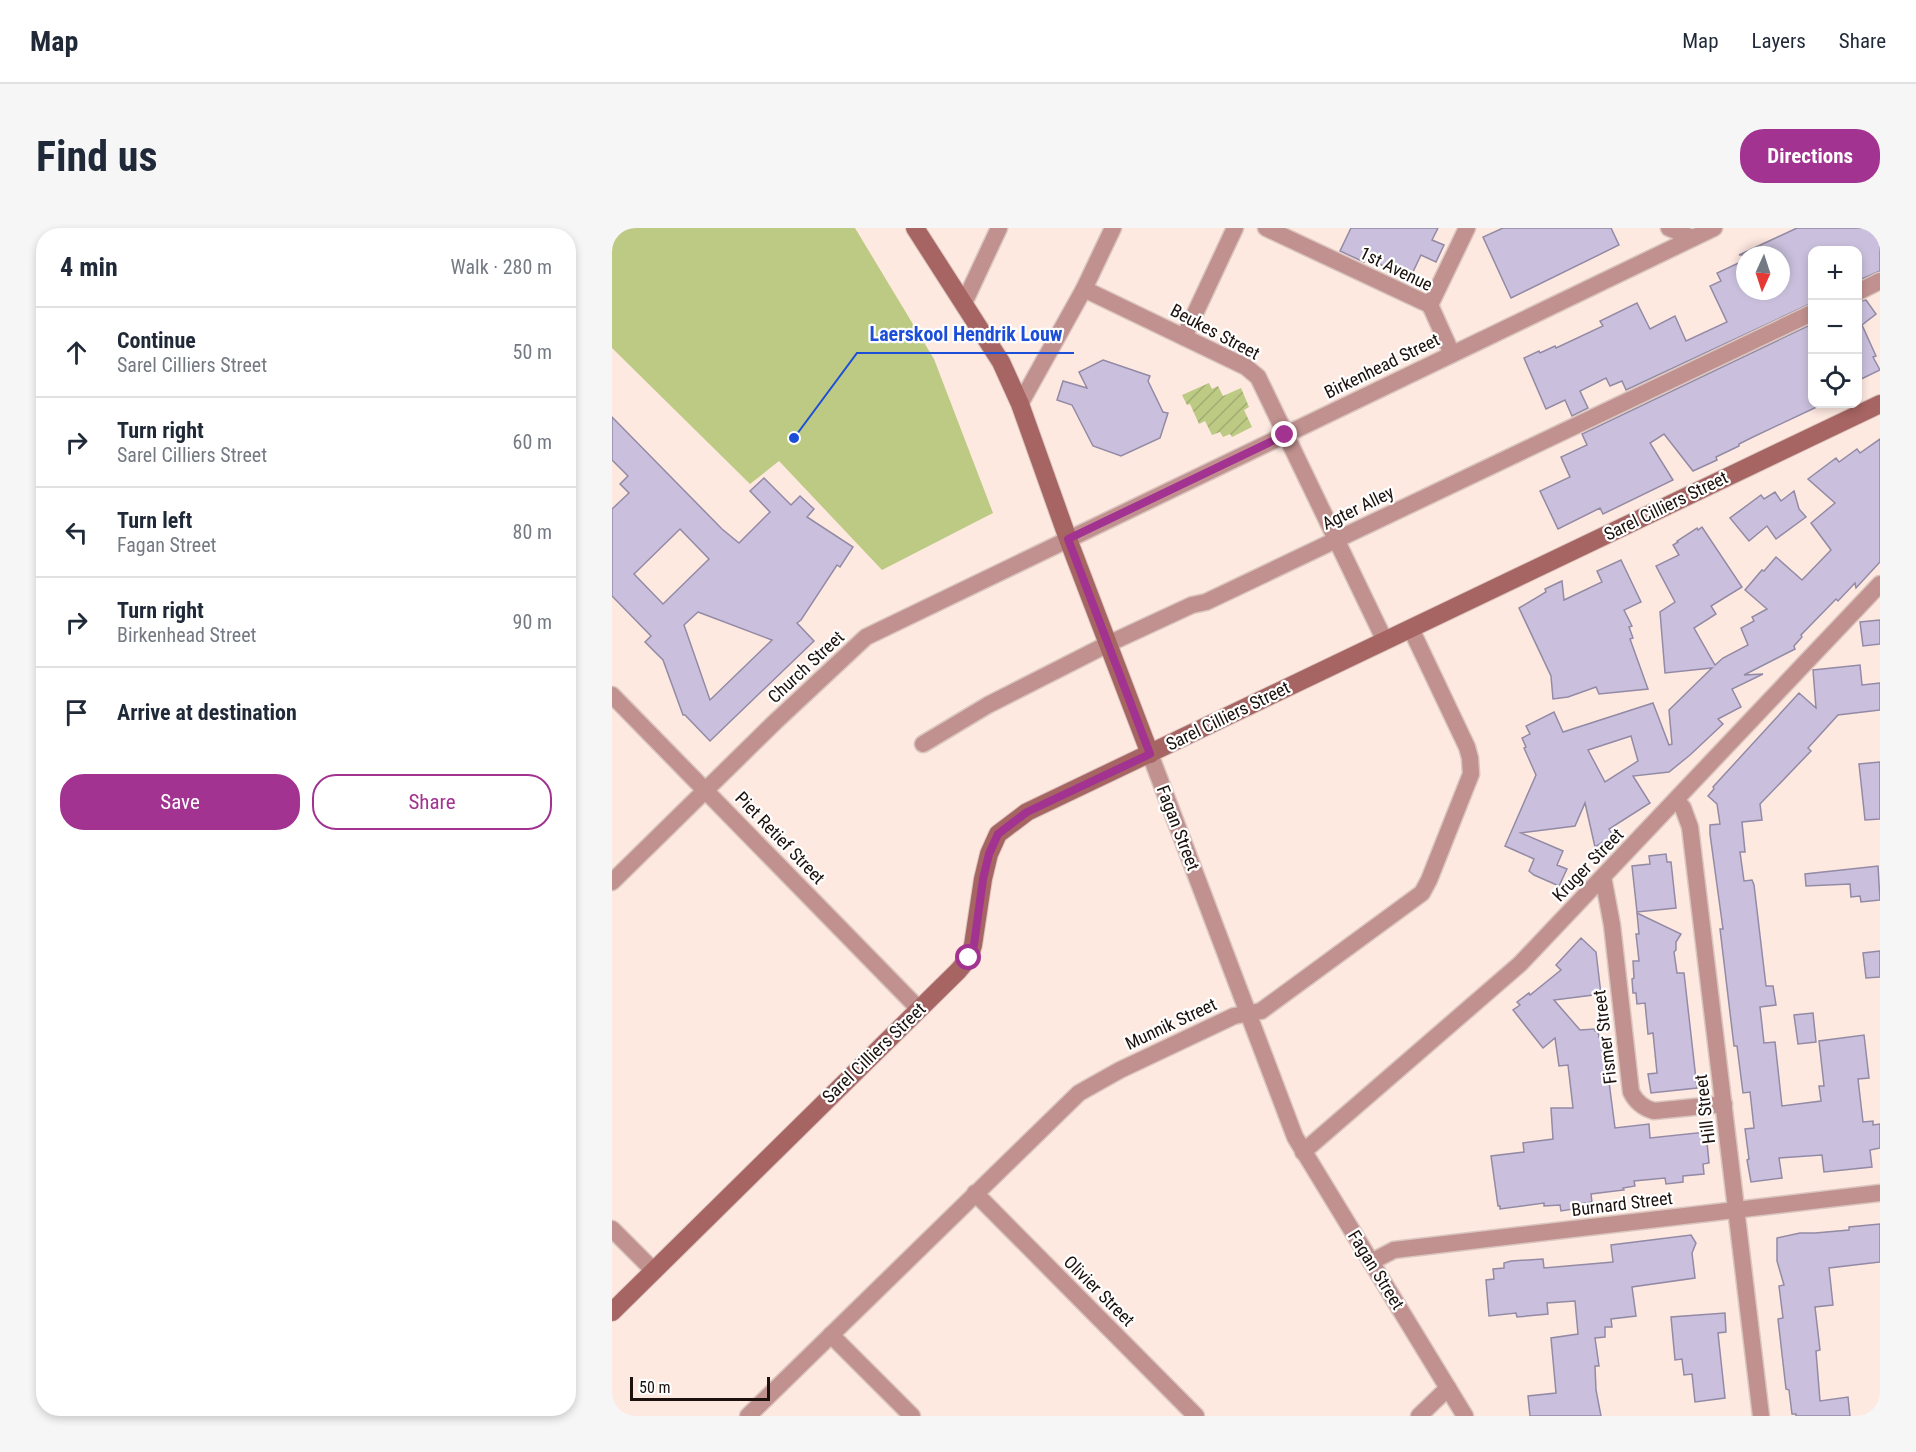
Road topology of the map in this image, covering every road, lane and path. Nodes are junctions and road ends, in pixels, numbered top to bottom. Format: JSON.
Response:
{"nodes":[{"id":1,"x":915,"y":228,"type":"edge"},
{"id":2,"x":999,"y":228,"type":"edge"},
{"id":3,"x":1113,"y":228,"type":"edge"},
{"id":4,"x":1235,"y":228,"type":"edge"},
{"id":5,"x":1266,"y":228,"type":"edge"},
{"id":6,"x":1467,"y":228,"type":"edge"},
{"id":7,"x":1669,"y":228,"type":"edge"},
{"id":8,"x":1713,"y":228,"type":"edge"},
{"id":9,"x":1692,"y":238,"type":"junction"},
{"id":10,"x":1880,"y":281,"type":"edge"},
{"id":11,"x":1084,"y":289,"type":"junction"},
{"id":12,"x":1862,"y":290,"type":"edge"},
{"id":13,"x":964,"y":303,"type":"junction"},
{"id":14,"x":1430,"y":305,"type":"junction"},
{"id":15,"x":1808,"y":315,"type":"edge"},
{"id":16,"x":1184,"y":337,"type":"junction"},
{"id":17,"x":1452,"y":354,"type":"junction"},
{"id":18,"x":1020,"y":404,"type":"junction"},
{"id":19,"x":1876,"y":408,"type":"edge"},
{"id":20,"x":1285,"y":435,"type":"junction"},
{"id":21,"x":1068,"y":539,"type":"junction"},
{"id":22,"x":1336,"y":540,"type":"junction"},
{"id":23,"x":1880,"y":584,"type":"edge"},
{"id":24,"x":1410,"y":629,"type":"junction"},
{"id":25,"x":1385,"y":641,"type":"junction"},
{"id":26,"x":1108,"y":644,"type":"junction"},
{"id":27,"x":612,"y":695,"type":"edge"},
{"id":28,"x":923,"y":744,"type":"dead end"},
{"id":29,"x":1150,"y":754,"type":"junction"},
{"id":30,"x":706,"y":790,"type":"junction"},
{"id":31,"x":1677,"y":801,"type":"junction"},
{"id":32,"x":1604,"y":877,"type":"junction"},
{"id":33,"x":612,"y":882,"type":"edge"},
{"id":34,"x":920,"y":1009,"type":"junction"},
{"id":35,"x":1248,"y":1014,"type":"junction"},
{"id":36,"x":1724,"y":1104,"type":"junction"},
{"id":37,"x":1303,"y":1152,"type":"junction"},
{"id":38,"x":975,"y":1193,"type":"junction"},
{"id":39,"x":1880,"y":1193,"type":"edge"},
{"id":40,"x":1736,"y":1210,"type":"junction"},
{"id":41,"x":612,"y":1229,"type":"edge"},
{"id":42,"x":1371,"y":1262,"type":"junction"},
{"id":43,"x":654,"y":1270,"type":"junction"},
{"id":44,"x":612,"y":1312,"type":"edge"},
{"id":45,"x":831,"y":1335,"type":"junction"},
{"id":46,"x":1448,"y":1388,"type":"junction"},
{"id":47,"x":748,"y":1416,"type":"edge"},
{"id":48,"x":912,"y":1416,"type":"edge"},
{"id":49,"x":1196,"y":1416,"type":"edge"},
{"id":50,"x":1419,"y":1416,"type":"edge"},
{"id":51,"x":1466,"y":1416,"type":"edge"},
{"id":52,"x":1761,"y":1416,"type":"edge"}],
"edges":[{"from":1,"to":13,"type":"street","name":"Fagan Street"},
{"from":2,"to":13,"type":"street"},
{"from":3,"to":11,"type":"street"},
{"from":4,"to":16,"type":"street"},
{"from":5,"to":14,"type":"street","name":"1st Avenue"},
{"from":6,"to":14,"type":"street"},
{"from":7,"to":9,"type":"street"},
{"from":8,"to":9,"type":"street","name":"Birkenhead Street"},
{"from":9,"to":17,"type":"street","name":"Birkenhead Street"},
{"from":10,"to":12,"type":"street"},
{"from":11,"to":16,"type":"street","name":"Beukes Street"},
{"from":11,"to":18,"type":"street"},
{"from":13,"to":18,"type":"street","name":"Fagan Street"},
{"from":14,"to":17,"type":"street","name":"1st Avenue"},
{"from":15,"to":22,"type":"street","name":"Agter Alley"},
{"from":16,"to":20,"type":"street","name":"Beukes Street"},
{"from":17,"to":20,"type":"street","name":"Birkenhead Street"},
{"from":18,"to":21,"type":"street","name":"Fagan Street"},
{"from":19,"to":24,"type":"street","name":"Sarel Cilliers Street"},
{"from":20,"to":21,"type":"street","name":"Birkenhead Street"},
{"from":20,"to":22,"type":"street","name":"Beukes Street"},
{"from":21,"to":26,"type":"street","name":"Fagan Street"},
{"from":21,"to":30,"type":"street","name":"Church Street"},
{"from":22,"to":25,"type":"street","name":"Beukes Street"},
{"from":22,"to":26,"type":"street","name":"Agter Alley"},
{"from":23,"to":31,"type":"street","name":"Kruger Street"},
{"from":24,"to":25,"type":"street","name":"Sarel Cilliers Street"},
{"from":24,"to":35,"type":"street","name":"Munnik Street"},
{"from":25,"to":29,"type":"street","name":"Sarel Cilliers Street"},
{"from":26,"to":28,"type":"street","name":"Agter Alley"},
{"from":26,"to":29,"type":"street","name":"Fagan Street"},
{"from":27,"to":30,"type":"street","name":"Piet Retief Street"},
{"from":29,"to":34,"type":"street","name":"Sarel Cilliers Street"},
{"from":29,"to":35,"type":"street","name":"Fagan Street"},
{"from":30,"to":33,"type":"street","name":"Church Street"},
{"from":30,"to":34,"type":"street","name":"Piet Retief Street"},
{"from":31,"to":32,"type":"street","name":"Kruger Street"},
{"from":31,"to":36,"type":"street","name":"Hill Street"},
{"from":32,"to":36,"type":"street","name":"Fismer Street"},
{"from":32,"to":37,"type":"street","name":"Kruger Street"},
{"from":34,"to":43,"type":"street","name":"Sarel Cilliers Street"},
{"from":35,"to":37,"type":"street","name":"Fagan Street"},
{"from":35,"to":38,"type":"street","name":"Munnik Street"},
{"from":36,"to":40,"type":"street","name":"Hill Street"},
{"from":37,"to":42,"type":"street","name":"Fagan Street"},
{"from":38,"to":45,"type":"street","name":"Munnik Street"},
{"from":38,"to":49,"type":"street","name":"Olivier Street"},
{"from":39,"to":40,"type":"street","name":"Burnard Street"},
{"from":40,"to":42,"type":"street","name":"Burnard Street"},
{"from":40,"to":52,"type":"street","name":"Hill Street"},
{"from":41,"to":43,"type":"street"},
{"from":42,"to":46,"type":"street","name":"Fagan Street"},
{"from":43,"to":44,"type":"street","name":"Sarel Cilliers Street"},
{"from":45,"to":47,"type":"street","name":"Munnik Street"},
{"from":45,"to":48,"type":"street"},
{"from":46,"to":50,"type":"street"},
{"from":46,"to":51,"type":"street","name":"Fagan Street"}]}
